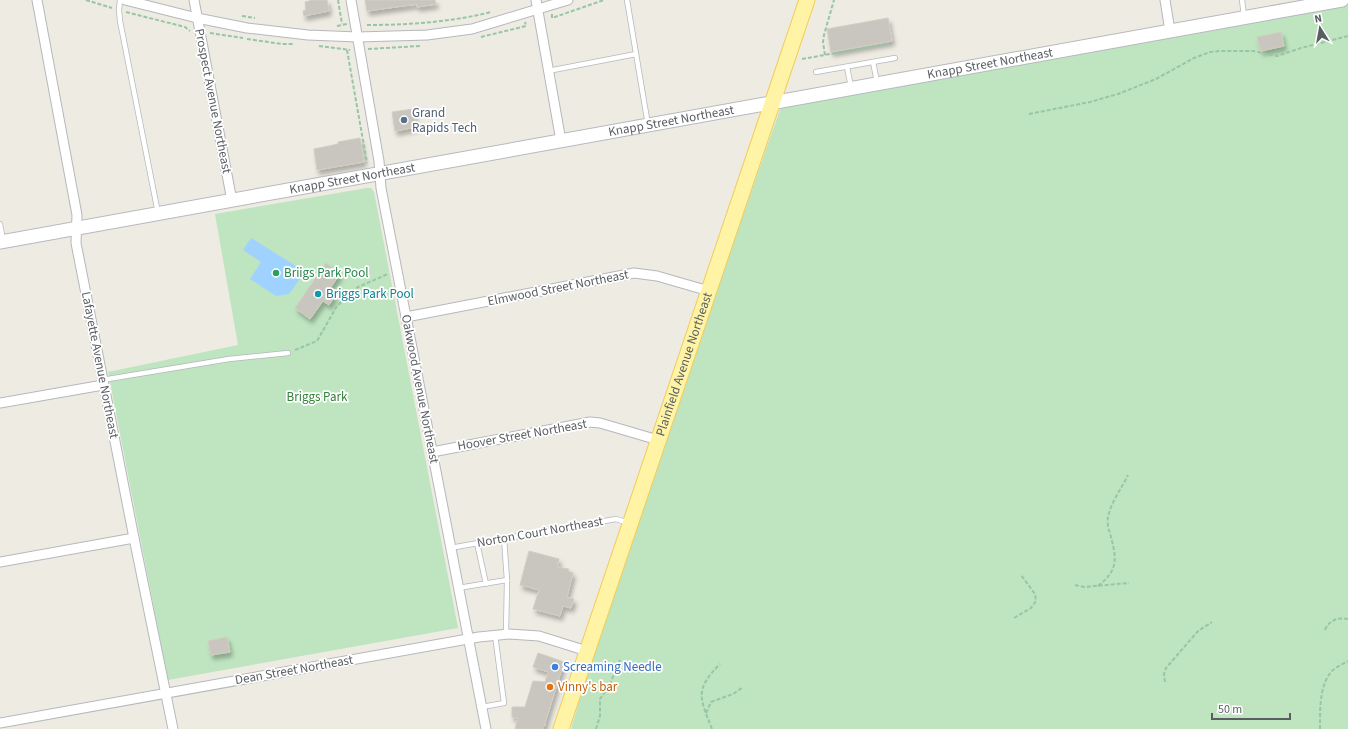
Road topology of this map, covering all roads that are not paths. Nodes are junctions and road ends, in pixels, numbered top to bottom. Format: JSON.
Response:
{"nodes":[{"id":1,"x":37,"y":0,"type":"edge"},
{"id":2,"x":120,"y":0,"type":"edge"},
{"id":3,"x":125,"y":0,"type":"edge"},
{"id":4,"x":194,"y":0,"type":"edge"},
{"id":5,"x":351,"y":0,"type":"edge"},
{"id":6,"x":536,"y":0,"type":"edge"},
{"id":7,"x":568,"y":0,"type":"edge"},
{"id":8,"x":627,"y":0,"type":"edge"},
{"id":9,"x":807,"y":0,"type":"edge"},
{"id":10,"x":1165,"y":0,"type":"edge"},
{"id":11,"x":1242,"y":0,"type":"edge"},
{"id":12,"x":1342,"y":0,"type":"edge"},
{"id":13,"x":1321,"y":2,"type":"edge"},
{"id":14,"x":538,"y":10,"type":"junction"},
{"id":15,"x":197,"y":18,"type":"junction"},
{"id":16,"x":1245,"y":18,"type":"junction"},
{"id":17,"x":1170,"y":31,"type":"junction"},
{"id":18,"x":358,"y":37,"type":"junction"},
{"id":19,"x":636,"y":54,"type":"junction"},
{"id":20,"x":895,"y":58,"type":"dead end"},
{"id":21,"x":873,"y":62,"type":"junction"},
{"id":22,"x":847,"y":66,"type":"junction"},
{"id":23,"x":548,"y":71,"type":"junction"},
{"id":24,"x":816,"y":72,"type":"dead end"},
{"id":25,"x":877,"y":84,"type":"junction"},
{"id":26,"x":851,"y":88,"type":"junction"},
{"id":27,"x":772,"y":103,"type":"junction"},
{"id":28,"x":648,"y":125,"type":"junction"},
{"id":29,"x":561,"y":141,"type":"junction"},
{"id":30,"x":380,"y":174,"type":"junction"},
{"id":31,"x":232,"y":201,"type":"junction"},
{"id":32,"x":158,"y":214,"type":"junction"},
{"id":33,"x":0,"y":224,"type":"edge"},
{"id":34,"x":77,"y":229,"type":"junction"},
{"id":35,"x":2,"y":242,"type":"edge"},
{"id":36,"x":709,"y":291,"type":"junction"},
{"id":37,"x":406,"y":317,"type":"junction"},
{"id":38,"x":288,"y":353,"type":"road end"},
{"id":39,"x":103,"y":383,"type":"junction"},
{"id":40,"x":0,"y":403,"type":"edge"},
{"id":41,"x":658,"y":440,"type":"junction"},
{"id":42,"x":432,"y":452,"type":"junction"},
{"id":43,"x":629,"y":523,"type":"junction"},
{"id":44,"x":134,"y":538,"type":"junction"},
{"id":45,"x":504,"y":538,"type":"junction"},
{"id":46,"x":477,"y":543,"type":"junction"},
{"id":47,"x":450,"y":548,"type":"junction"},
{"id":48,"x":0,"y":562,"type":"edge"},
{"id":49,"x":507,"y":580,"type":"junction"},
{"id":50,"x":486,"y":584,"type":"junction"},
{"id":51,"x":458,"y":588,"type":"junction"},
{"id":52,"x":506,"y":634,"type":"junction"},
{"id":53,"x":495,"y":635,"type":"junction"},
{"id":54,"x":468,"y":639,"type":"junction"},
{"id":55,"x":587,"y":651,"type":"junction"},
{"id":56,"x":166,"y":694,"type":"junction"},
{"id":57,"x":482,"y":707,"type":"junction"},
{"id":58,"x":0,"y":723,"type":"edge"},
{"id":59,"x":173,"y":729,"type":"edge"},
{"id":60,"x":486,"y":729,"type":"edge"},
{"id":61,"x":561,"y":729,"type":"edge"}],
"edges":[{"from":1,"to":34,"type":"street","name":"Lafayette Avenue Northeast"},
{"from":2,"to":32,"type":"lane"},
{"from":3,"to":15,"type":"street"},
{"from":4,"to":15,"type":"street","name":"Prospect Avenue Northeast"},
{"from":5,"to":18,"type":"street","name":"Oakwood Avenue Northeast"},
{"from":6,"to":14,"type":"street"},
{"from":7,"to":14,"type":"street"},
{"from":8,"to":19,"type":"lane"},
{"from":9,"to":27,"type":"main road","name":"Plainfield Avenue Northeast"},
{"from":10,"to":17,"type":"street"},
{"from":11,"to":16,"type":"lane"},
{"from":12,"to":13,"type":"street","name":"Knapp Street Northeast"},
{"from":13,"to":16,"type":"street","name":"Knapp Street Northeast"},
{"from":14,"to":18,"type":"street"},
{"from":14,"to":23,"type":"street"},
{"from":15,"to":18,"type":"street"},
{"from":15,"to":31,"type":"street","name":"Prospect Avenue Northeast"},
{"from":16,"to":17,"type":"street","name":"Knapp Street Northeast"},
{"from":17,"to":25,"type":"street","name":"Knapp Street Northeast"},
{"from":18,"to":30,"type":"street","name":"Oakwood Avenue Northeast"},
{"from":19,"to":23,"type":"lane"},
{"from":19,"to":28,"type":"lane"},
{"from":20,"to":21,"type":"lane"},
{"from":21,"to":22,"type":"lane"},
{"from":21,"to":25,"type":"lane"},
{"from":22,"to":24,"type":"lane"},
{"from":22,"to":26,"type":"lane"},
{"from":23,"to":29,"type":"street"},
{"from":25,"to":26,"type":"street","name":"Knapp Street Northeast"},
{"from":26,"to":27,"type":"street","name":"Knapp Street Northeast"},
{"from":27,"to":28,"type":"street","name":"Knapp Street Northeast"},
{"from":27,"to":36,"type":"main road","name":"Plainfield Avenue Northeast"},
{"from":28,"to":29,"type":"street","name":"Knapp Street Northeast"},
{"from":29,"to":30,"type":"street","name":"Knapp Street Northeast"},
{"from":30,"to":31,"type":"street","name":"Knapp Street Northeast"},
{"from":30,"to":37,"type":"street","name":"Oakwood Avenue Northeast"},
{"from":31,"to":32,"type":"street","name":"Knapp Street Northeast"},
{"from":32,"to":34,"type":"street","name":"Knapp Street Northeast"},
{"from":33,"to":35,"type":"lane"},
{"from":34,"to":35,"type":"street","name":"Knapp Street Northeast"},
{"from":34,"to":39,"type":"street","name":"Lafayette Avenue Northeast"},
{"from":36,"to":37,"type":"street","name":"Elmwood Street Northeast"},
{"from":36,"to":41,"type":"main road","name":"Plainfield Avenue Northeast"},
{"from":37,"to":42,"type":"street","name":"Oakwood Avenue Northeast"},
{"from":38,"to":39,"type":"lane"},
{"from":39,"to":40,"type":"street"},
{"from":39,"to":44,"type":"street","name":"Lafayette Avenue Northeast"},
{"from":41,"to":42,"type":"street","name":"Hoover Street Northeast"},
{"from":41,"to":43,"type":"main road","name":"Plainfield Avenue Northeast"},
{"from":42,"to":47,"type":"street","name":"Oakwood Avenue Northeast"},
{"from":43,"to":45,"type":"lane","name":"Norton Court Northeast"},
{"from":43,"to":55,"type":"main road","name":"Plainfield Avenue Northeast"},
{"from":44,"to":48,"type":"street"},
{"from":44,"to":56,"type":"street","name":"Lafayette Avenue Northeast"},
{"from":45,"to":46,"type":"lane","name":"Norton Court Northeast"},
{"from":45,"to":49,"type":"lane"},
{"from":46,"to":47,"type":"lane","name":"Norton Court Northeast"},
{"from":46,"to":50,"type":"lane"},
{"from":47,"to":51,"type":"street","name":"Oakwood Avenue Northeast"},
{"from":49,"to":50,"type":"lane"},
{"from":49,"to":52,"type":"lane"},
{"from":50,"to":51,"type":"lane"},
{"from":51,"to":54,"type":"street","name":"Oakwood Avenue Northeast"},
{"from":52,"to":53,"type":"street","name":"Dean Street Northeast"},
{"from":52,"to":55,"type":"street","name":"Dean Street Northeast"},
{"from":53,"to":54,"type":"street","name":"Dean Street Northeast"},
{"from":53,"to":57,"type":"lane"},
{"from":54,"to":56,"type":"street","name":"Dean Street Northeast"},
{"from":54,"to":57,"type":"street","name":"Oakwood Avenue Northeast"},
{"from":55,"to":61,"type":"main road","name":"Plainfield Avenue Northeast"},
{"from":56,"to":58,"type":"street","name":"Dean Street Northeast"},
{"from":56,"to":59,"type":"street","name":"Lafayette Avenue Northeast"},
{"from":57,"to":60,"type":"street","name":"Oakwood Avenue Northeast"}]}
